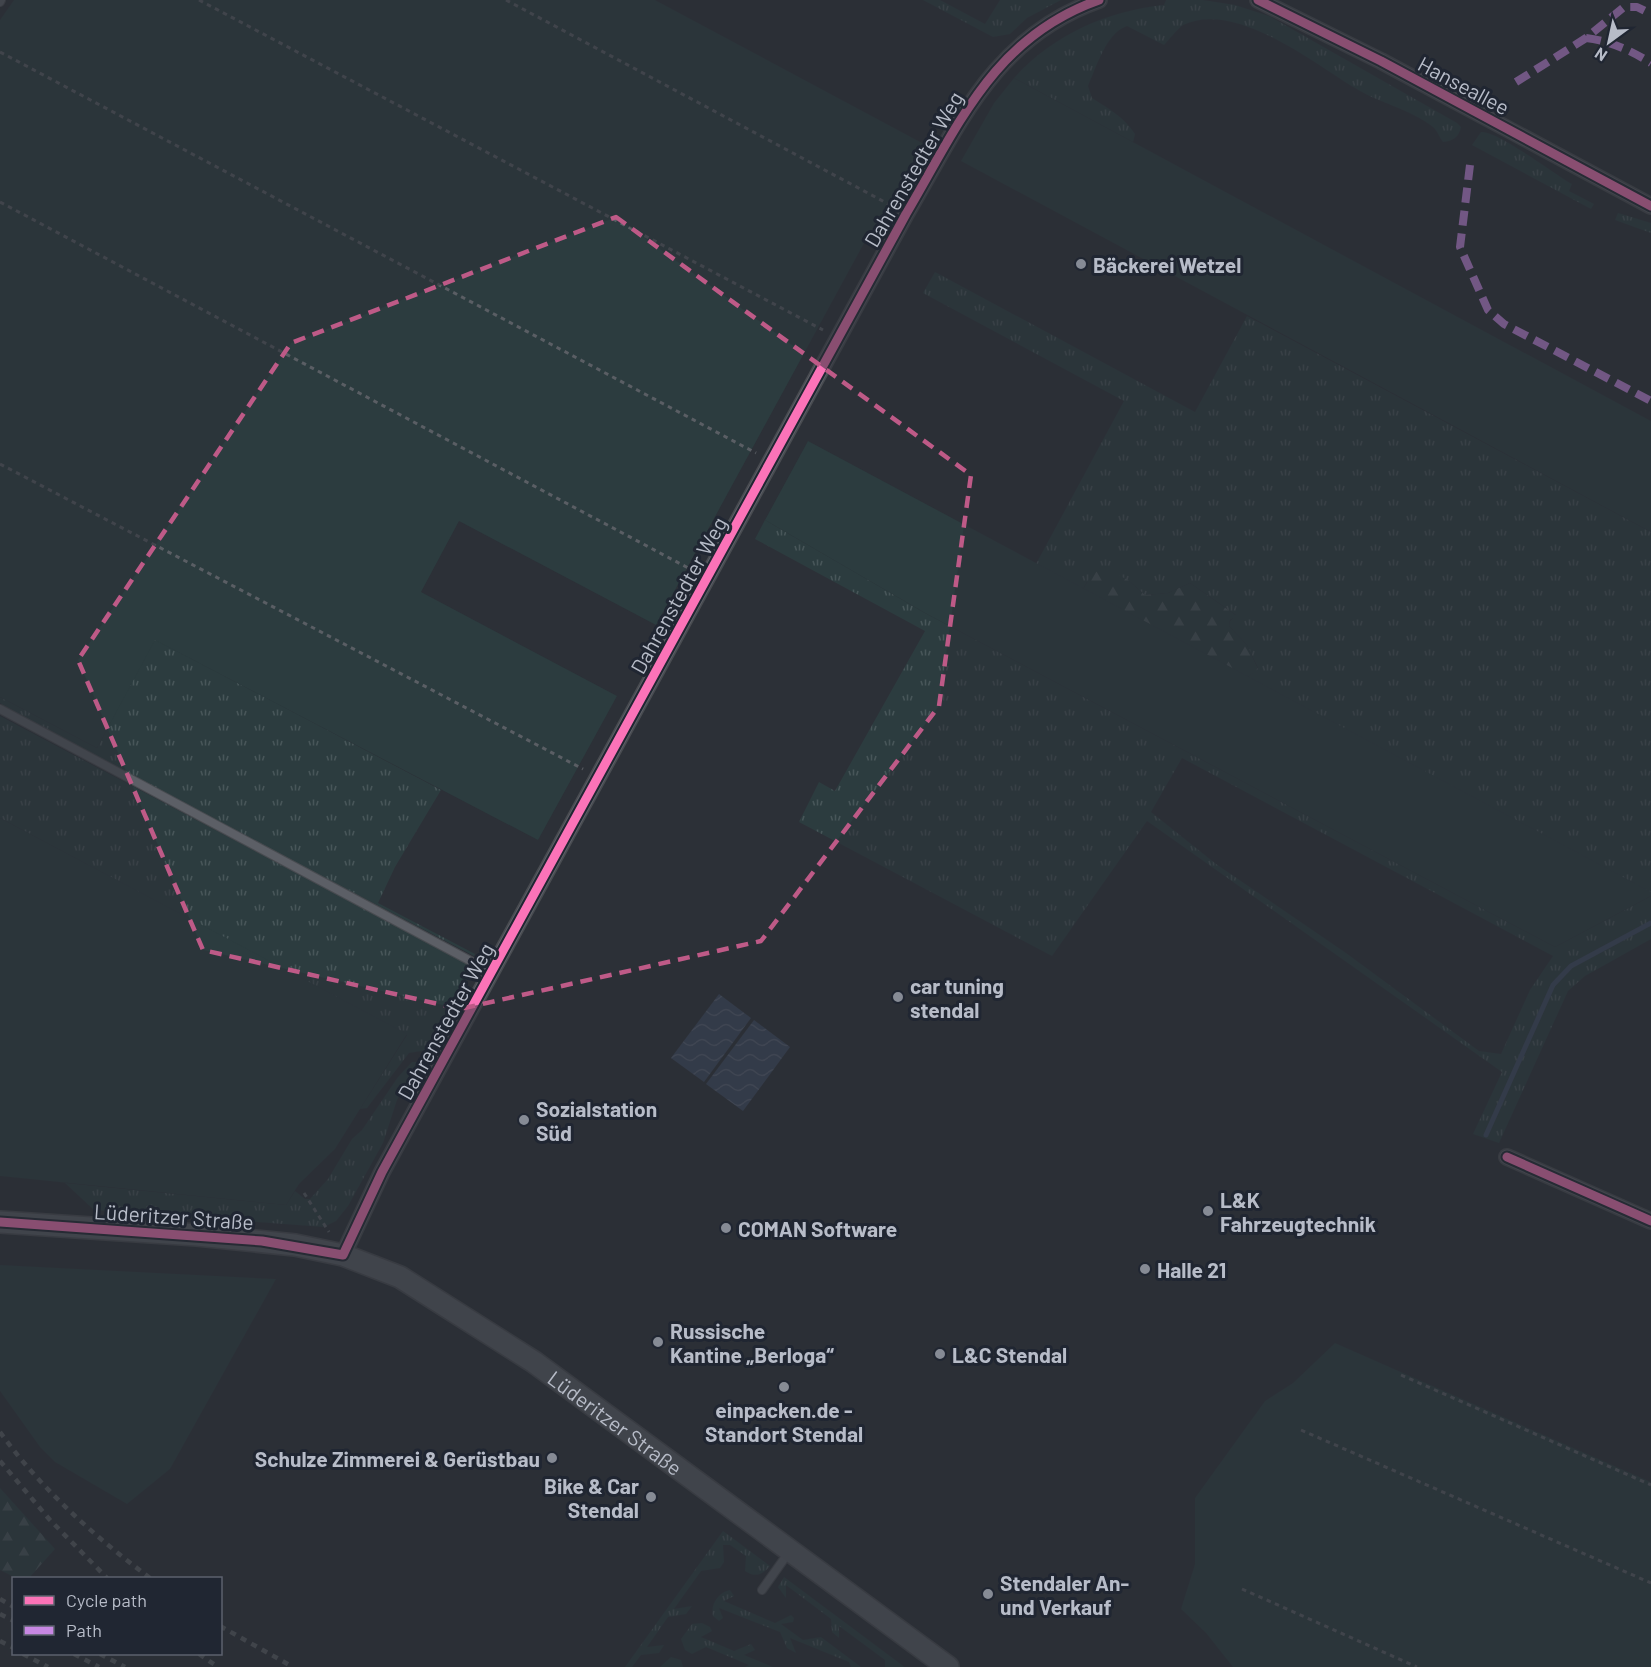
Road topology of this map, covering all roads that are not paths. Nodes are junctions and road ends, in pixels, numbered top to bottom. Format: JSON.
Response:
{"nodes":[{"id":1,"x":1099,"y":0,"type":"edge"},
{"id":2,"x":1258,"y":0,"type":"edge"},
{"id":3,"x":1651,"y":206,"type":"edge"},
{"id":4,"x":0,"y":709,"type":"edge"},
{"id":5,"x":493,"y":973,"type":"junction"},
{"id":6,"x":1507,"y":1157,"type":"dead end"},
{"id":7,"x":1651,"y":1221,"type":"edge"},
{"id":8,"x":0,"y":1222,"type":"edge"},
{"id":9,"x":338,"y":1246,"type":"junction"},
{"id":10,"x":790,"y":1551,"type":"junction"},
{"id":11,"x":762,"y":1590,"type":"dead end"},
{"id":12,"x":948,"y":1667,"type":"edge"}],
"edges":[{"from":1,"to":5,"type":"street","name":"Dahrenstedter Weg"},
{"from":2,"to":3,"type":"street","name":"Hanseallee"},
{"from":4,"to":5,"type":"lane"},
{"from":5,"to":9,"type":"street","name":"Dahrenstedter Weg"},
{"from":6,"to":7,"type":"street"},
{"from":8,"to":9,"type":"main road","name":"Lüderitzer Straße"},
{"from":9,"to":10,"type":"main road","name":"Lüderitzer Straße"},
{"from":10,"to":11,"type":"lane"},
{"from":10,"to":12,"type":"main road","name":"Lüderitzer Straße"}]}
